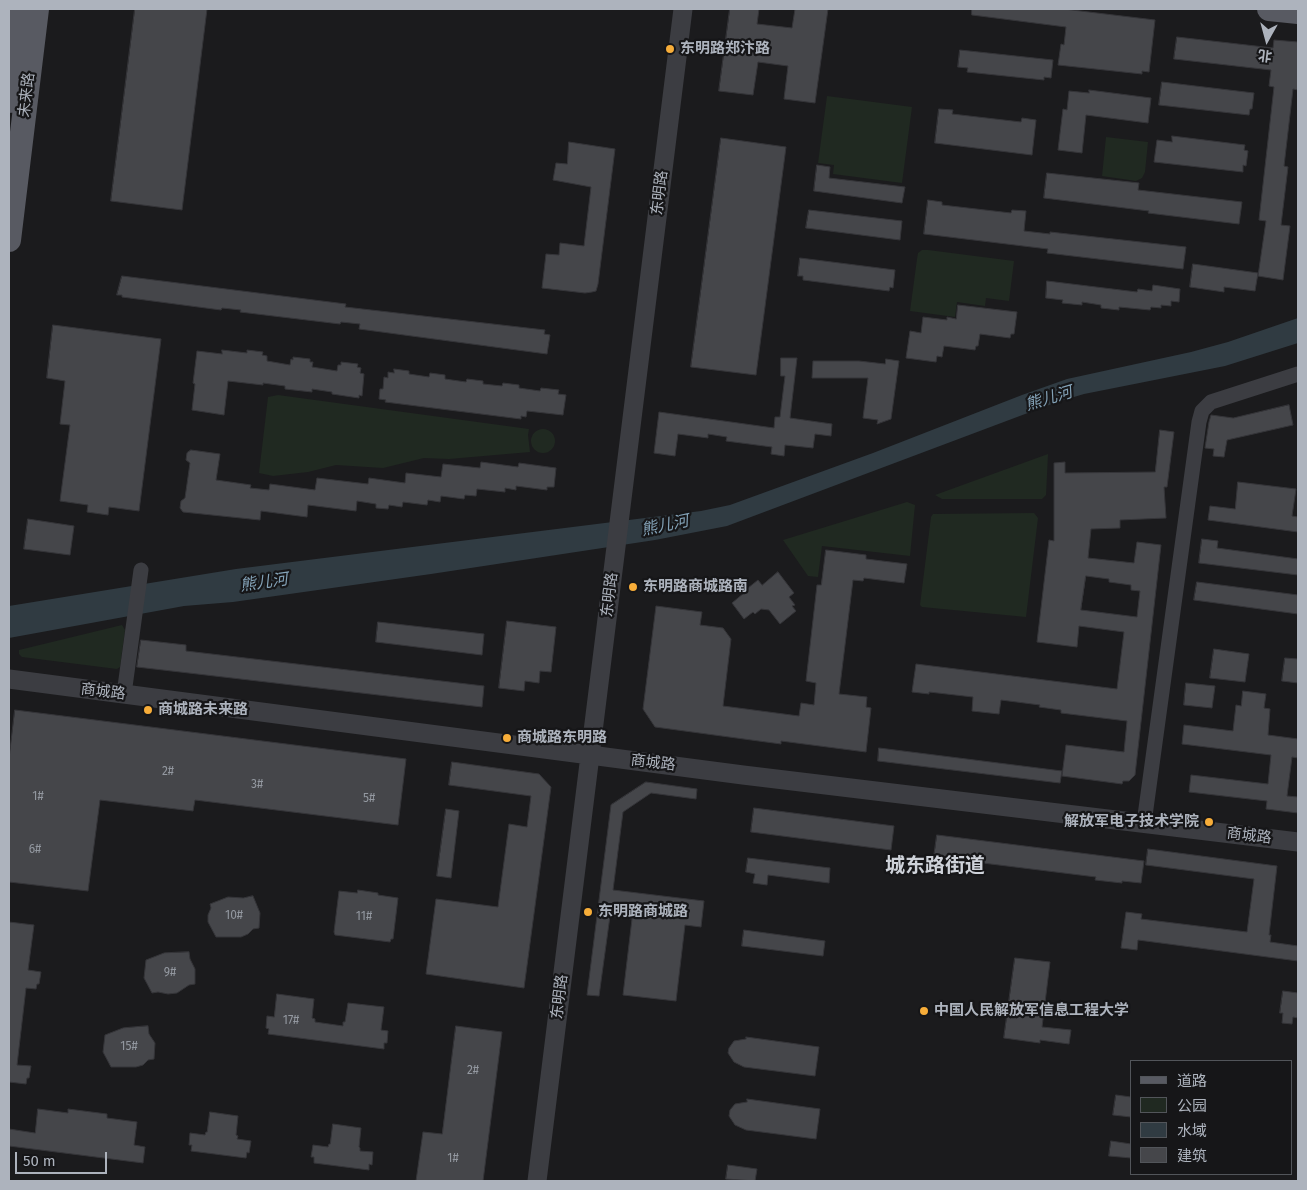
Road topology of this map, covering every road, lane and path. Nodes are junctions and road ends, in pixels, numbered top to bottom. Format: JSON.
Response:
{"nodes":[{"id":1,"x":20,"y":9,"type":"edge"},
{"id":2,"x":37,"y":9,"type":"edge"},
{"id":3,"x":683,"y":9,"type":"edge"},
{"id":4,"x":1269,"y":9,"type":"edge"},
{"id":5,"x":1298,"y":12,"type":"edge"},
{"id":6,"x":9,"y":101,"type":"edge"},
{"id":7,"x":9,"y":240,"type":"edge"},
{"id":8,"x":1298,"y":374,"type":"edge"},
{"id":9,"x":141,"y":570,"type":"dead end"},
{"id":10,"x":9,"y":679,"type":"edge"},
{"id":11,"x":124,"y":694,"type":"junction"},
{"id":12,"x":590,"y":755,"type":"junction"},
{"id":13,"x":1144,"y":823,"type":"junction"},
{"id":14,"x":1298,"y":842,"type":"edge"},
{"id":15,"x":537,"y":1181,"type":"edge"}],
"edges":[{"from":1,"to":6,"type":"main road","name":"未来路"},
{"from":2,"to":7,"type":"main road","name":"未来路"},
{"from":3,"to":12,"type":"street","name":"东明路"},
{"from":4,"to":5,"type":"main road"},
{"from":8,"to":13,"type":"street"},
{"from":9,"to":11,"type":"street"},
{"from":10,"to":11,"type":"street","name":"商城路"},
{"from":11,"to":12,"type":"street","name":"商城路"},
{"from":12,"to":13,"type":"street","name":"商城路"},
{"from":12,"to":15,"type":"street","name":"东明路"},
{"from":13,"to":14,"type":"street","name":"商城路"}]}
